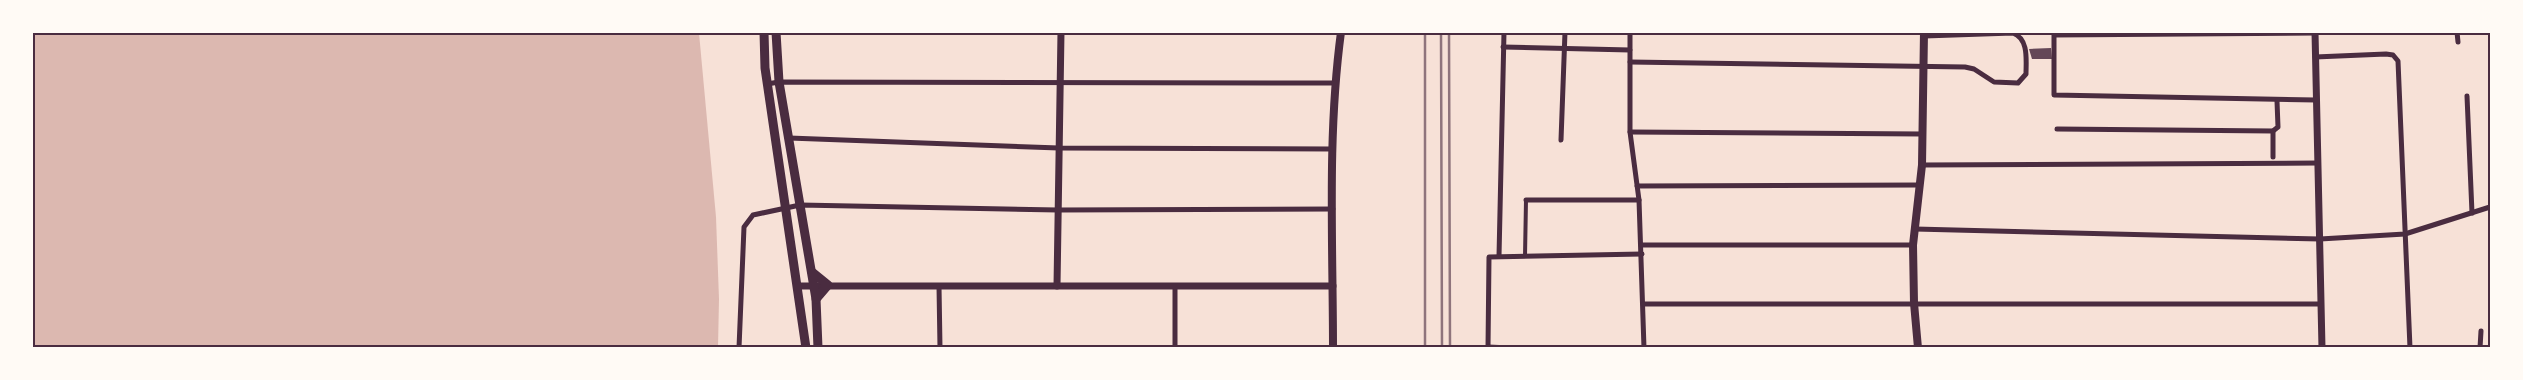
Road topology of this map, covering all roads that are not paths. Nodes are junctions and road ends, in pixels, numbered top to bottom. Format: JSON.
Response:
{"nodes":[{"id":1,"x":764,"y":32,"type":"edge"},
{"id":2,"x":776,"y":32,"type":"edge"},
{"id":3,"x":1061,"y":32,"type":"edge"},
{"id":4,"x":1340,"y":32,"type":"edge"},
{"id":5,"x":1504,"y":32,"type":"edge"},
{"id":6,"x":1565,"y":32,"type":"edge"},
{"id":7,"x":1630,"y":32,"type":"edge"},
{"id":8,"x":2457,"y":32,"type":"edge"},
{"id":9,"x":2082,"y":33,"type":"edge"},
{"id":10,"x":2140,"y":33,"type":"edge"},
{"id":11,"x":2315,"y":33,"type":"edge"},
{"id":12,"x":1924,"y":34,"type":"edge"},
{"id":13,"x":2458,"y":42,"type":"dead end"},
{"id":14,"x":1503,"y":47,"type":"junction"},
{"id":15,"x":1564,"y":48,"type":"junction"},
{"id":16,"x":1630,"y":50,"type":"junction"},
{"id":17,"x":2316,"y":57,"type":"junction"},
{"id":18,"x":1630,"y":62,"type":"junction"},
{"id":19,"x":1924,"y":65,"type":"junction"},
{"id":20,"x":779,"y":82,"type":"junction"},
{"id":21,"x":1060,"y":83,"type":"junction"},
{"id":22,"x":1334,"y":83,"type":"junction"},
{"id":23,"x":767,"y":84,"type":"junction"},
{"id":24,"x":2467,"y":96,"type":"dead end"},
{"id":25,"x":2277,"y":100,"type":"junction"},
{"id":26,"x":2316,"y":100,"type":"junction"},
{"id":27,"x":2057,"y":130,"type":"dead end"},
{"id":28,"x":2273,"y":131,"type":"junction"},
{"id":29,"x":1630,"y":132,"type":"junction"},
{"id":30,"x":1922,"y":134,"type":"junction"},
{"id":31,"x":789,"y":138,"type":"junction"},
{"id":32,"x":1560,"y":140,"type":"dead end"},
{"id":33,"x":1059,"y":148,"type":"junction"},
{"id":34,"x":1332,"y":149,"type":"junction"},
{"id":35,"x":2273,"y":157,"type":"dead end"},
{"id":36,"x":2318,"y":163,"type":"junction"},
{"id":37,"x":1922,"y":166,"type":"junction"},
{"id":38,"x":1919,"y":185,"type":"junction"},
{"id":39,"x":1637,"y":186,"type":"junction"},
{"id":40,"x":1526,"y":200,"type":"joint"},
{"id":41,"x":1639,"y":200,"type":"junction"},
{"id":42,"x":800,"y":205,"type":"junction"},
{"id":43,"x":2490,"y":207,"type":"edge"},
{"id":44,"x":787,"y":209,"type":"junction"},
{"id":45,"x":1333,"y":209,"type":"junction"},
{"id":46,"x":1058,"y":210,"type":"junction"},
{"id":47,"x":2472,"y":213,"type":"junction"},
{"id":48,"x":1915,"y":229,"type":"junction"},
{"id":49,"x":2405,"y":234,"type":"junction"},
{"id":50,"x":2320,"y":239,"type":"junction"},
{"id":51,"x":1913,"y":244,"type":"junction"},
{"id":52,"x":1642,"y":245,"type":"junction"},
{"id":53,"x":1642,"y":254,"type":"junction"},
{"id":54,"x":1499,"y":256,"type":"junction"},
{"id":55,"x":1525,"y":256,"type":"junction"},
{"id":56,"x":812,"y":272,"type":"junction"},
{"id":57,"x":814,"y":285,"type":"junction"},
{"id":58,"x":828,"y":285,"type":"junction"},
{"id":59,"x":799,"y":286,"type":"junction"},
{"id":60,"x":939,"y":286,"type":"junction"},
{"id":61,"x":1057,"y":286,"type":"junction"},
{"id":62,"x":1333,"y":286,"type":"junction"},
{"id":63,"x":1175,"y":287,"type":"junction"},
{"id":64,"x":816,"y":299,"type":"junction"},
{"id":65,"x":1914,"y":302,"type":"junction"},
{"id":66,"x":1644,"y":304,"type":"junction"},
{"id":67,"x":2321,"y":304,"type":"junction"},
{"id":68,"x":2481,"y":331,"type":"dead end"},
{"id":69,"x":1488,"y":347,"type":"edge"},
{"id":70,"x":739,"y":348,"type":"edge"},
{"id":71,"x":806,"y":348,"type":"edge"},
{"id":72,"x":818,"y":348,"type":"edge"},
{"id":73,"x":940,"y":348,"type":"edge"},
{"id":74,"x":1175,"y":348,"type":"edge"},
{"id":75,"x":1334,"y":348,"type":"edge"},
{"id":76,"x":1510,"y":348,"type":"edge"},
{"id":77,"x":1644,"y":348,"type":"edge"},
{"id":78,"x":1918,"y":348,"type":"edge"},
{"id":79,"x":2322,"y":348,"type":"edge"},
{"id":80,"x":2410,"y":348,"type":"edge"},
{"id":81,"x":2480,"y":348,"type":"edge"}],
"edges":[{"from":1,"to":23,"type":"main road"},
{"from":2,"to":20,"type":"main road"},
{"from":3,"to":21,"type":"street"},
{"from":4,"to":22,"type":"main road"},
{"from":5,"to":14,"type":"street"},
{"from":6,"to":15,"type":"street"},
{"from":7,"to":16,"type":"street"},
{"from":8,"to":13,"type":"street"},
{"from":9,"to":10,"type":"street"},
{"from":9,"to":25,"type":"street"},
{"from":10,"to":11,"type":"street"},
{"from":11,"to":17,"type":"street"},
{"from":12,"to":19,"type":"main road"},
{"from":12,"to":19,"type":"street"},
{"from":14,"to":15,"type":"street"},
{"from":14,"to":54,"type":"street"},
{"from":15,"to":16,"type":"street"},
{"from":15,"to":32,"type":"street"},
{"from":16,"to":18,"type":"street"},
{"from":17,"to":26,"type":"street"},
{"from":17,"to":49,"type":"street"},
{"from":18,"to":19,"type":"street"},
{"from":18,"to":29,"type":"street"},
{"from":19,"to":30,"type":"main road"},
{"from":20,"to":21,"type":"street"},
{"from":20,"to":23,"type":"street"},
{"from":20,"to":31,"type":"main road"},
{"from":21,"to":22,"type":"street"},
{"from":21,"to":33,"type":"street"},
{"from":22,"to":34,"type":"main road"},
{"from":23,"to":44,"type":"main road"},
{"from":24,"to":47,"type":"street"},
{"from":25,"to":26,"type":"street"},
{"from":25,"to":28,"type":"street"},
{"from":26,"to":36,"type":"street"},
{"from":27,"to":28,"type":"street"},
{"from":28,"to":35,"type":"street"},
{"from":29,"to":30,"type":"street"},
{"from":29,"to":39,"type":"street"},
{"from":30,"to":37,"type":"main road"},
{"from":31,"to":33,"type":"street"},
{"from":31,"to":42,"type":"main road"},
{"from":33,"to":34,"type":"street"},
{"from":33,"to":46,"type":"street"},
{"from":34,"to":45,"type":"main road"},
{"from":36,"to":37,"type":"street"},
{"from":36,"to":50,"type":"street"},
{"from":37,"to":38,"type":"main road"},
{"from":38,"to":39,"type":"street"},
{"from":38,"to":48,"type":"main road"},
{"from":39,"to":41,"type":"street"},
{"from":40,"to":41,"type":"street"},
{"from":40,"to":55,"type":"street"},
{"from":41,"to":52,"type":"street"},
{"from":42,"to":44,"type":"street"},
{"from":42,"to":46,"type":"street"},
{"from":42,"to":56,"type":"main road"},
{"from":43,"to":47,"type":"street"},
{"from":44,"to":59,"type":"main road"},
{"from":44,"to":70,"type":"street"},
{"from":45,"to":46,"type":"street"},
{"from":45,"to":62,"type":"main road"},
{"from":46,"to":61,"type":"street"},
{"from":47,"to":49,"type":"street"},
{"from":48,"to":50,"type":"street"},
{"from":48,"to":51,"type":"main road"},
{"from":49,"to":50,"type":"street"},
{"from":49,"to":80,"type":"street"},
{"from":50,"to":67,"type":"street"},
{"from":51,"to":52,"type":"street"},
{"from":51,"to":65,"type":"main road"},
{"from":52,"to":53,"type":"street"},
{"from":53,"to":55,"type":"street"},
{"from":53,"to":66,"type":"street"},
{"from":54,"to":55,"type":"street"},
{"from":54,"to":69,"type":"street"},
{"from":56,"to":57,"type":"main road"},
{"from":56,"to":58,"type":"main road"},
{"from":57,"to":58,"type":"street"},
{"from":57,"to":59,"type":"street"},
{"from":57,"to":64,"type":"main road"},
{"from":58,"to":60,"type":"street"},
{"from":58,"to":64,"type":"main road"},
{"from":59,"to":71,"type":"main road"},
{"from":60,"to":61,"type":"street"},
{"from":60,"to":73,"type":"street"},
{"from":61,"to":63,"type":"street"},
{"from":62,"to":63,"type":"street"},
{"from":62,"to":75,"type":"main road"},
{"from":63,"to":74,"type":"street"},
{"from":64,"to":72,"type":"main road"},
{"from":65,"to":66,"type":"street"},
{"from":65,"to":67,"type":"street"},
{"from":65,"to":78,"type":"main road"},
{"from":66,"to":77,"type":"street"},
{"from":67,"to":79,"type":"street"},
{"from":68,"to":81,"type":"street"},
{"from":69,"to":76,"type":"street"}]}
